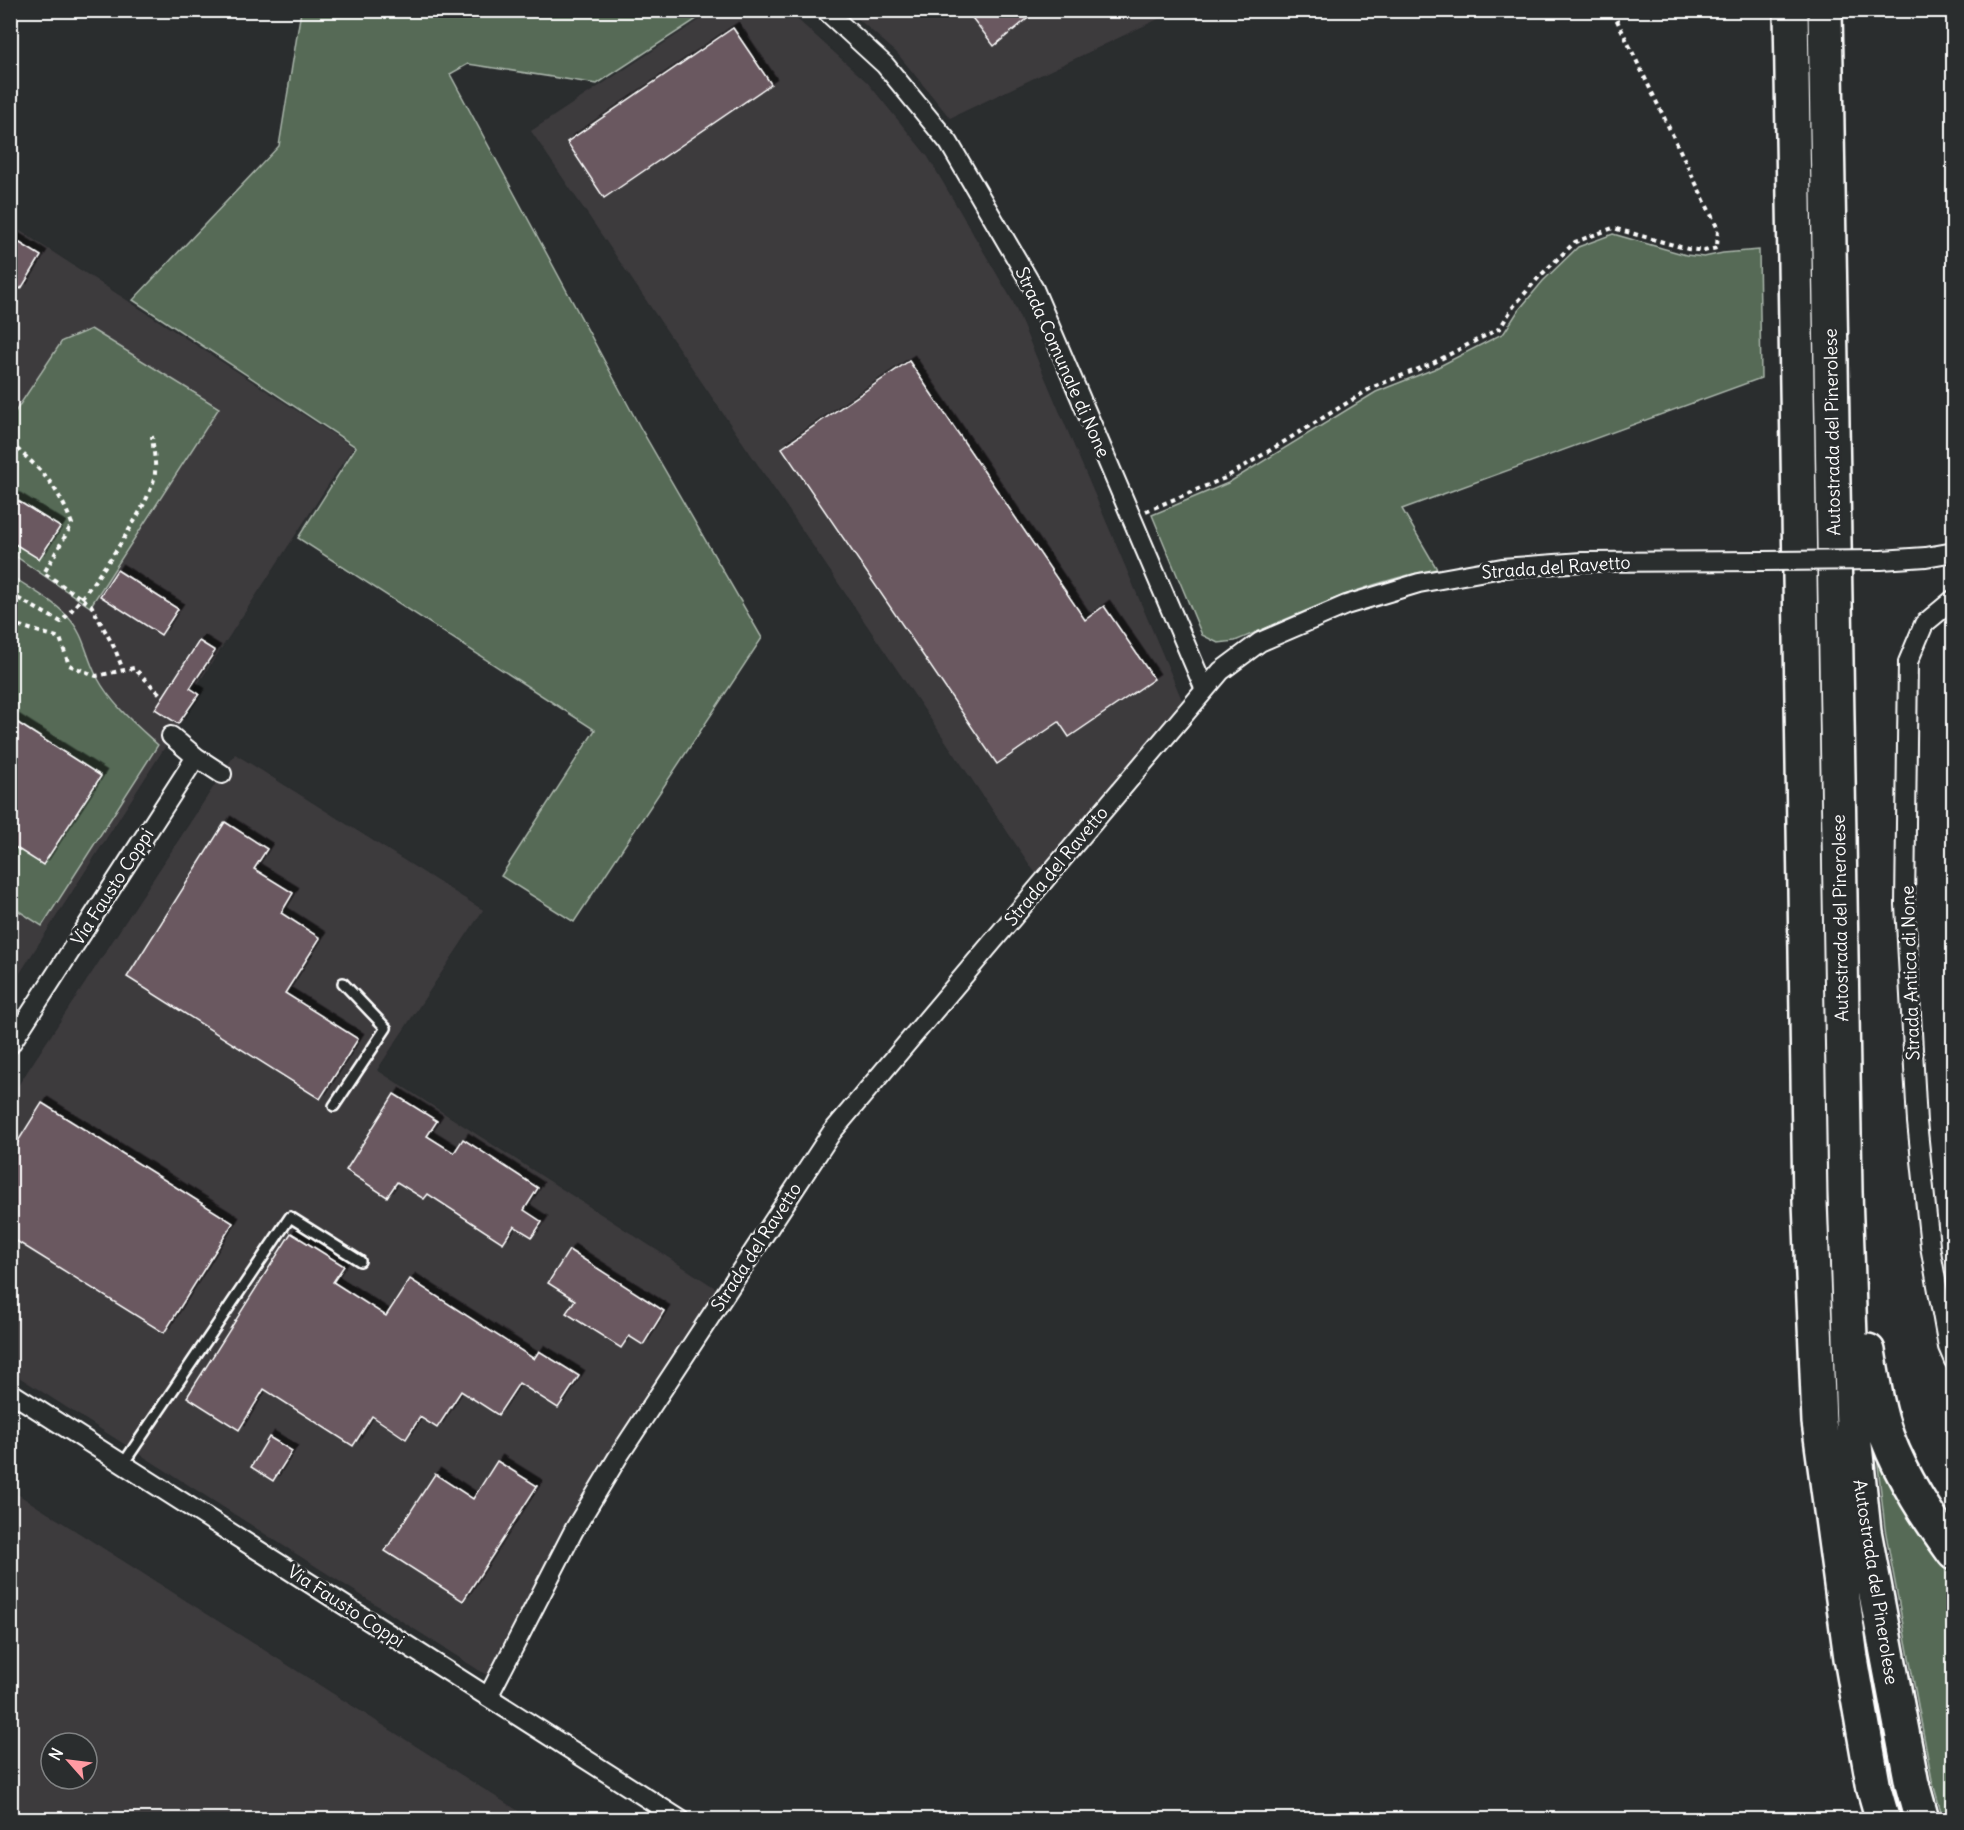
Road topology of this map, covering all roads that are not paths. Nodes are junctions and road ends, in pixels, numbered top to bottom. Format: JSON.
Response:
{"nodes":[{"id":1,"x":825,"y":10,"type":"edge"},
{"id":2,"x":1791,"y":10,"type":"edge"},
{"id":3,"x":1825,"y":10,"type":"edge"},
{"id":4,"x":1953,"y":552,"type":"edge"},
{"id":5,"x":1953,"y":599,"type":"edge"},
{"id":6,"x":1205,"y":690,"type":"junction"},
{"id":7,"x":171,"y":736,"type":"dead end"},
{"id":8,"x":196,"y":757,"type":"junction"},
{"id":9,"x":222,"y":774,"type":"dead end"},
{"id":10,"x":344,"y":983,"type":"dead end"},
{"id":11,"x":10,"y":1045,"type":"edge"},
{"id":12,"x":334,"y":1106,"type":"dead end"},
{"id":13,"x":1845,"y":1192,"type":"junction"},
{"id":14,"x":360,"y":1261,"type":"dead end"},
{"id":15,"x":1953,"y":1360,"type":"edge"},
{"id":16,"x":10,"y":1392,"type":"edge"},
{"id":17,"x":123,"y":1464,"type":"junction"},
{"id":18,"x":1953,"y":1553,"type":"edge"},
{"id":19,"x":488,"y":1697,"type":"junction"},
{"id":20,"x":681,"y":1820,"type":"edge"},
{"id":21,"x":1883,"y":1820,"type":"edge"},
{"id":22,"x":1922,"y":1820,"type":"edge"}],
"edges":[{"from":1,"to":6,"type":"street","name":"Strada Comunale di None"},
{"from":2,"to":21,"type":"highway","name":"Autostrada del Pinerolese"},
{"from":3,"to":13,"type":"highway","name":"Autostrada del Pinerolese"},
{"from":4,"to":6,"type":"street","name":"Strada del Ravetto","bridge":true},
{"from":5,"to":15,"type":"street","name":"Strada Antica di None"},
{"from":6,"to":19,"type":"street","name":"Strada del Ravetto"},
{"from":7,"to":8,"type":"street"},
{"from":8,"to":9,"type":"street"},
{"from":8,"to":11,"type":"street","name":"Via Fausto Coppi"},
{"from":10,"to":12,"type":"lane"},
{"from":13,"to":18,"type":"highway"},
{"from":13,"to":22,"type":"highway","name":"Autostrada del Pinerolese"},
{"from":14,"to":17,"type":"lane"},
{"from":16,"to":17,"type":"street","name":"Via Fausto Coppi"},
{"from":17,"to":19,"type":"street","name":"Via Fausto Coppi"},
{"from":19,"to":20,"type":"street","name":"Via Fausto Coppi"}]}
